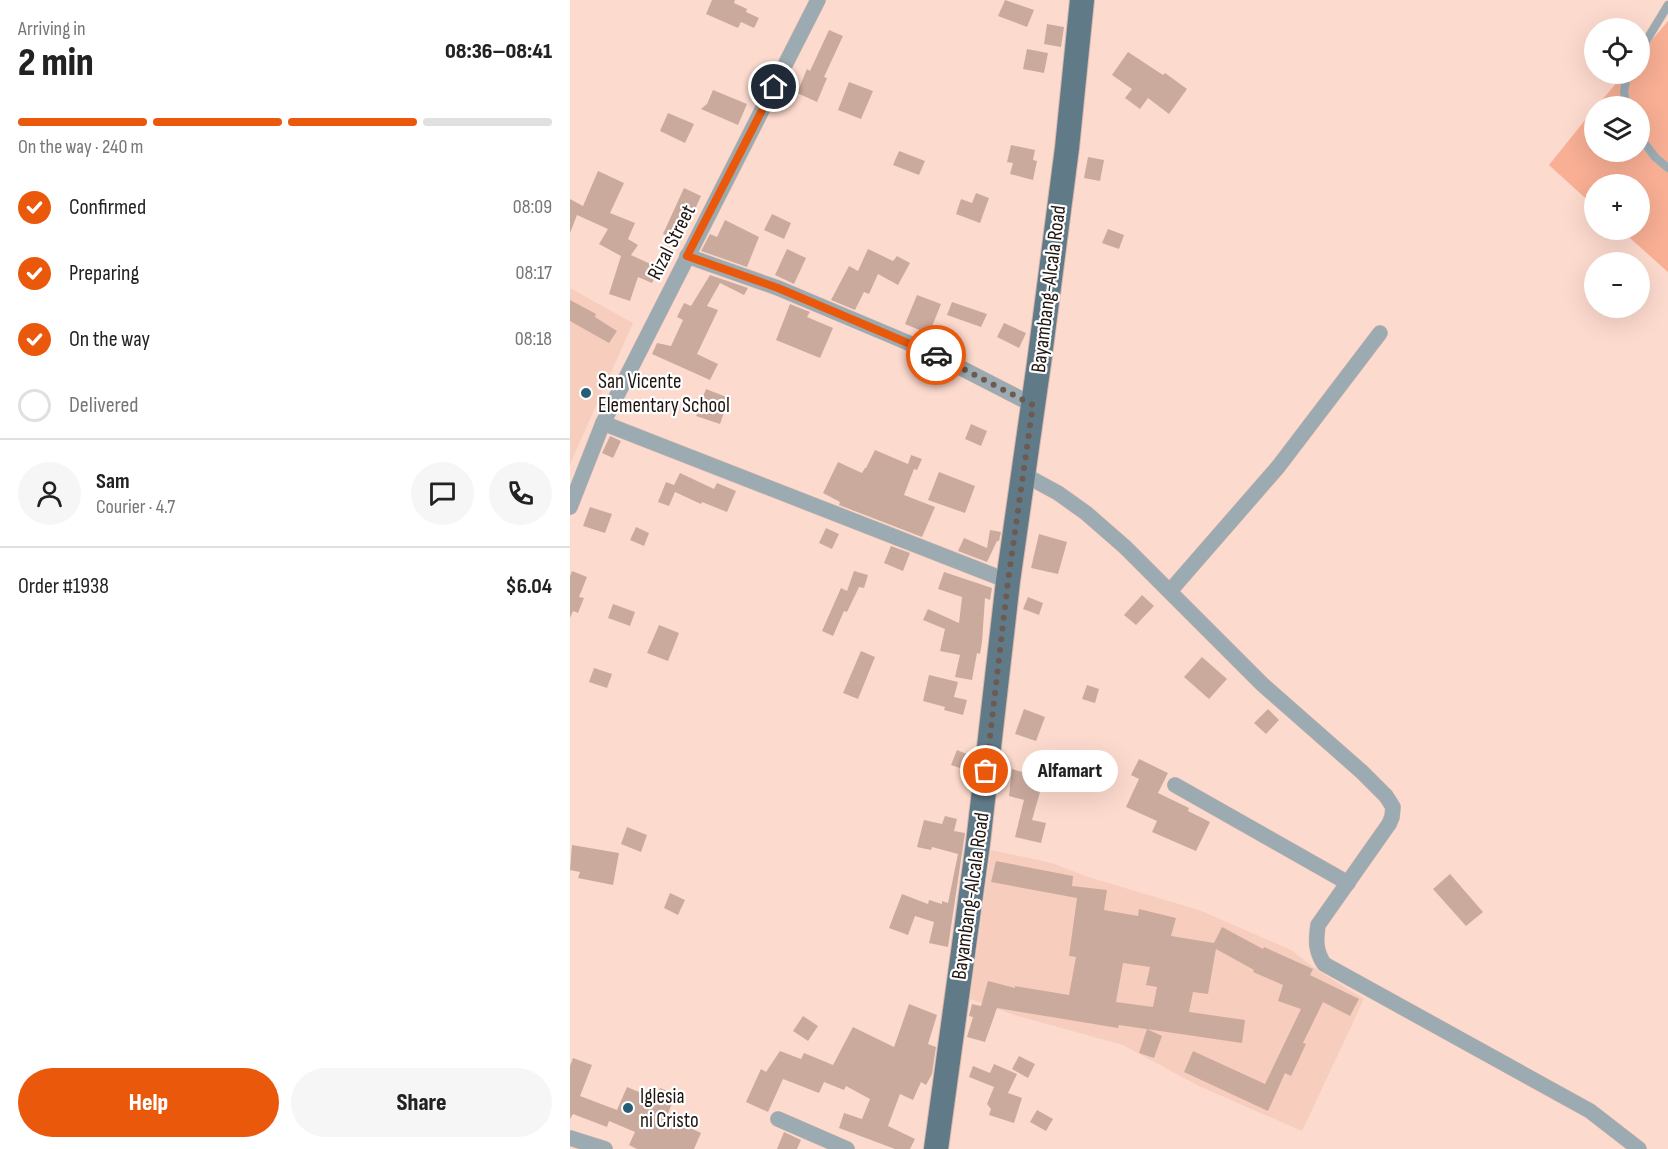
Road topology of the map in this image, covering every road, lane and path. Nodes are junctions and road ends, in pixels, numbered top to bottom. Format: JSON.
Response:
{"nodes":[{"id":1,"x":818,"y":0,"type":"edge"},
{"id":2,"x":1082,"y":0,"type":"edge"},
{"id":3,"x":1668,"y":5,"type":"edge"},
{"id":4,"x":1650,"y":35,"type":"edge"},
{"id":5,"x":1650,"y":150,"type":"edge"},
{"id":6,"x":1668,"y":168,"type":"edge"},
{"id":7,"x":687,"y":256,"type":"junction"},
{"id":8,"x":1380,"y":333,"type":"dead end"},
{"id":9,"x":1033,"y":405,"type":"junction"},
{"id":10,"x":603,"y":423,"type":"junction"},
{"id":11,"x":1023,"y":474,"type":"junction"},
{"id":12,"x":570,"y":507,"type":"edge"},
{"id":13,"x":1008,"y":581,"type":"junction"},
{"id":14,"x":1170,"y":591,"type":"junction"},
{"id":15,"x":1175,"y":785,"type":"dead end"},
{"id":16,"x":1348,"y":883,"type":"junction"},
{"id":17,"x":778,"y":1119,"type":"dead end"},
{"id":18,"x":570,"y":1138,"type":"edge"},
{"id":19,"x":605,"y":1149,"type":"edge"},
{"id":20,"x":847,"y":1149,"type":"edge"},
{"id":21,"x":936,"y":1149,"type":"edge"},
{"id":22,"x":1639,"y":1149,"type":"edge"}],
"edges":[{"from":1,"to":7,"type":"street","name":"Rizal Street"},
{"from":2,"to":9,"type":"main road","name":"Bayambang-Alcala Road"},
{"from":3,"to":4,"type":"lane"},
{"from":5,"to":6,"type":"lane"},
{"from":7,"to":9,"type":"street"},
{"from":7,"to":10,"type":"street","name":"Rizal Street"},
{"from":8,"to":14,"type":"street"},
{"from":9,"to":11,"type":"main road","name":"Bayambang-Alcala Road"},
{"from":10,"to":12,"type":"street","name":"Rizal Street"},
{"from":10,"to":13,"type":"street"},
{"from":11,"to":13,"type":"main road","name":"Bayambang-Alcala Road"},
{"from":11,"to":14,"type":"street"},
{"from":13,"to":21,"type":"main road","name":"Bayambang-Alcala Road"},
{"from":14,"to":16,"type":"street"},
{"from":15,"to":16,"type":"street"},
{"from":16,"to":22,"type":"street"},
{"from":17,"to":20,"type":"street"},
{"from":18,"to":19,"type":"street"}]}
